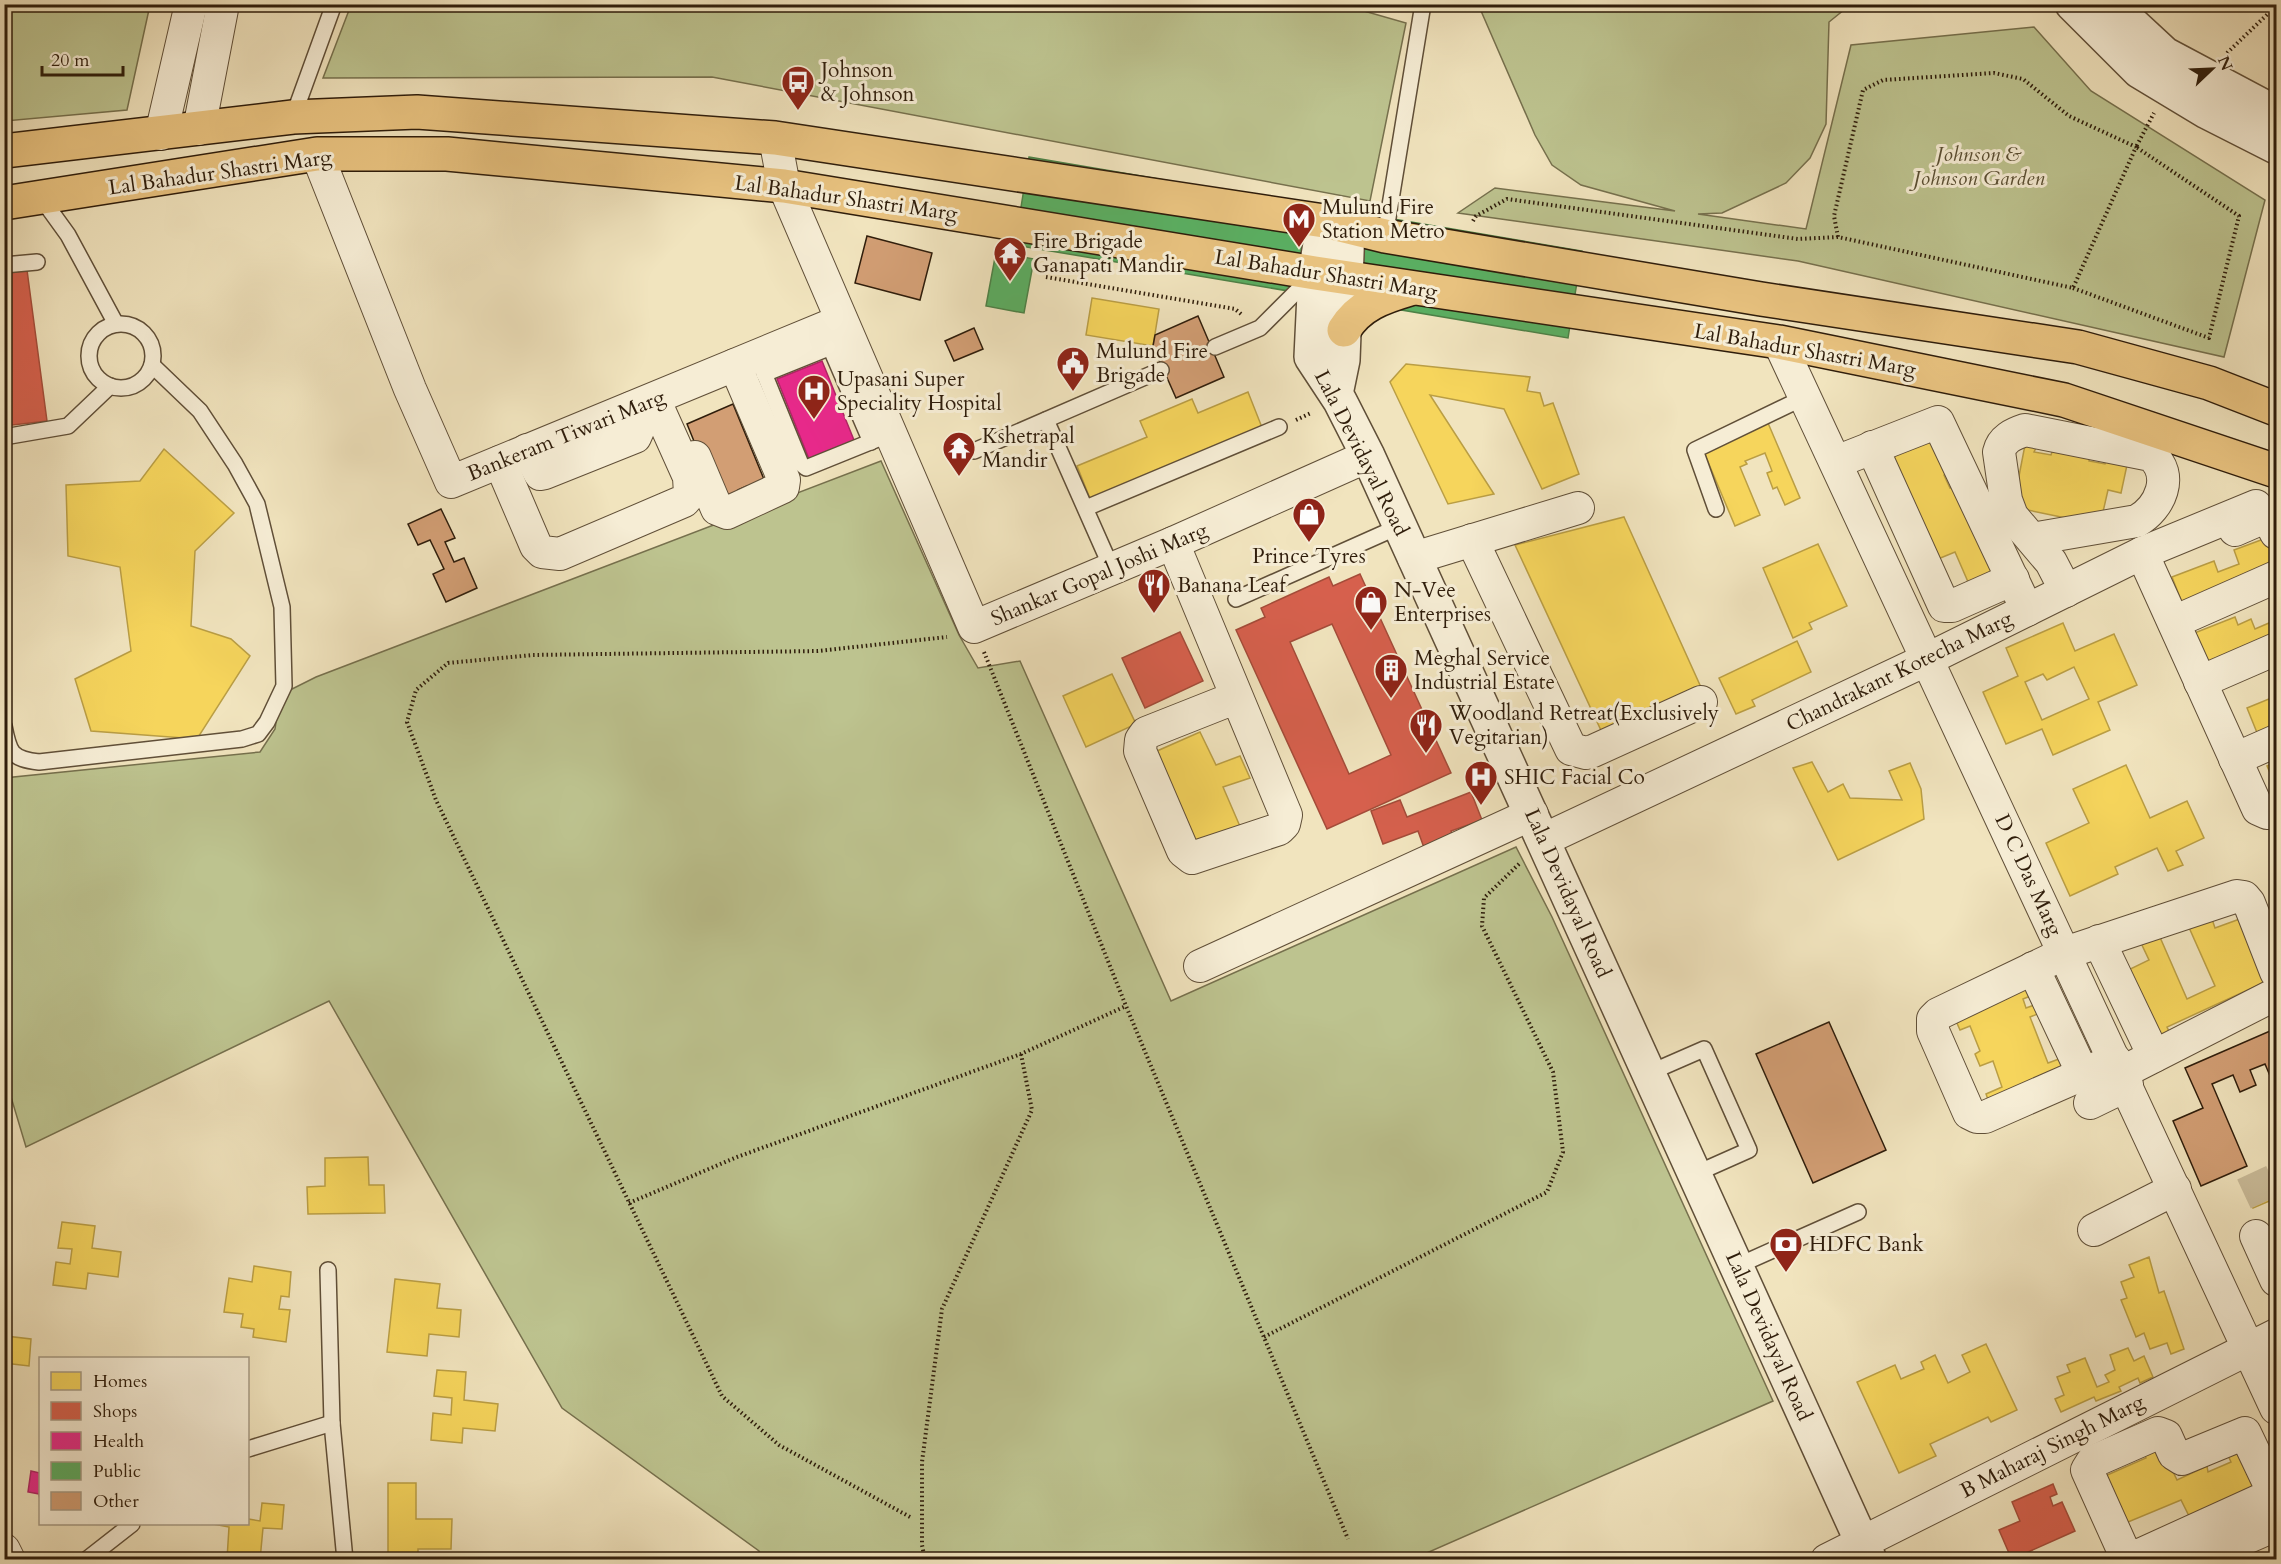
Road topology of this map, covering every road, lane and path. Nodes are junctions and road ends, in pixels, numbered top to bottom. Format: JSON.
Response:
{"nodes":[{"id":1,"x":190,"y":4,"type":"edge"},
{"id":2,"x":223,"y":4,"type":"edge"},
{"id":3,"x":334,"y":4,"type":"edge"},
{"id":4,"x":1423,"y":4,"type":"edge"},
{"id":5,"x":2072,"y":4,"type":"edge"},
{"id":6,"x":2111,"y":4,"type":"edge"},
{"id":7,"x":2277,"y":6,"type":"edge"},
{"id":8,"x":2166,"y":87,"type":"junction"},
{"id":9,"x":2204,"y":87,"type":"junction"},
{"id":10,"x":2277,"y":113,"type":"edge"},
{"id":11,"x":293,"y":117,"type":"junction"},
{"id":12,"x":199,"y":129,"type":"junction"},
{"id":13,"x":160,"y":134,"type":"junction"},
{"id":14,"x":775,"y":138,"type":"junction"},
{"id":15,"x":2136,"y":147,"type":"junction"},
{"id":16,"x":2277,"y":147,"type":"edge"},
{"id":17,"x":4,"y":151,"type":"edge"},
{"id":18,"x":316,"y":154,"type":"junction"},
{"id":19,"x":784,"y":186,"type":"junction"},
{"id":20,"x":42,"y":199,"type":"junction"},
{"id":21,"x":4,"y":203,"type":"edge"},
{"id":22,"x":1336,"y":224,"type":"junction"},
{"id":23,"x":1385,"y":236,"type":"junction"},
{"id":24,"x":1838,"y":237,"type":"junction"},
{"id":25,"x":1456,"y":248,"type":"junction"},
{"id":26,"x":37,"y":262,"type":"dead end"},
{"id":27,"x":4,"y":265,"type":"edge"},
{"id":28,"x":1315,"y":273,"type":"junction"},
{"id":29,"x":1046,"y":276,"type":"dead end"},
{"id":30,"x":1347,"y":278,"type":"junction"},
{"id":31,"x":1415,"y":288,"type":"junction"},
{"id":32,"x":2073,"y":288,"type":"junction"},
{"id":33,"x":116,"y":324,"type":"junction"},
{"id":34,"x":1260,"y":328,"type":"junction"},
{"id":35,"x":1344,"y":330,"type":"junction"},
{"id":36,"x":836,"y":338,"type":"junction"},
{"id":37,"x":1779,"y":342,"type":"junction"},
{"id":38,"x":1215,"y":347,"type":"dead end"},
{"id":39,"x":152,"y":365,"type":"junction"},
{"id":40,"x":748,"y":367,"type":"junction"},
{"id":41,"x":1161,"y":370,"type":"dead end"},
{"id":42,"x":110,"y":386,"type":"junction"},
{"id":43,"x":1336,"y":394,"type":"junction"},
{"id":44,"x":1805,"y":397,"type":"junction"},
{"id":45,"x":652,"y":404,"type":"junction"},
{"id":46,"x":2277,"y":409,"type":"edge"},
{"id":47,"x":1046,"y":420,"type":"junction"},
{"id":48,"x":1279,"y":427,"type":"dead end"},
{"id":49,"x":4,"y":437,"type":"edge"},
{"id":50,"x":881,"y":438,"type":"junction"},
{"id":51,"x":1872,"y":447,"type":"junction"},
{"id":52,"x":974,"y":451,"type":"dead end"},
{"id":53,"x":1368,"y":456,"type":"junction"},
{"id":54,"x":515,"y":461,"type":"junction"},
{"id":55,"x":1836,"y":462,"type":"junction"},
{"id":56,"x":2277,"y":471,"type":"edge"},
{"id":57,"x":2256,"y":506,"type":"dead end"},
{"id":58,"x":1086,"y":508,"type":"junction"},
{"id":59,"x":1578,"y":508,"type":"dead end"},
{"id":60,"x":1716,"y":509,"type":"dead end"},
{"id":61,"x":1400,"y":526,"type":"junction"},
{"id":62,"x":2277,"y":533,"type":"edge"},
{"id":63,"x":2032,"y":539,"type":"junction"},
{"id":64,"x":1472,"y":540,"type":"junction"},
{"id":65,"x":1173,"y":543,"type":"junction"},
{"id":66,"x":1414,"y":558,"type":"junction"},
{"id":67,"x":2146,"y":561,"type":"junction"},
{"id":68,"x":1112,"y":569,"type":"junction"},
{"id":69,"x":2277,"y":577,"type":"edge"},
{"id":70,"x":2013,"y":579,"type":"junction"},
{"id":71,"x":2066,"y":591,"type":"junction"},
{"id":72,"x":1236,"y":599,"type":"dead end"},
{"id":73,"x":2027,"y":610,"type":"junction"},
{"id":74,"x":2174,"y":622,"type":"junction"},
{"id":75,"x":974,"y":627,"type":"junction"},
{"id":76,"x":2277,"y":649,"type":"edge"},
{"id":77,"x":1928,"y":659,"type":"junction"},
{"id":78,"x":2277,"y":665,"type":"edge"},
{"id":79,"x":2203,"y":688,"type":"junction"},
{"id":80,"x":1237,"y":697,"type":"junction"},
{"id":81,"x":1701,"y":702,"type":"dead end"},
{"id":82,"x":4,"y":726,"type":"edge"},
{"id":83,"x":2277,"y":741,"type":"edge"},
{"id":84,"x":2235,"y":759,"type":"junction"},
{"id":85,"x":2277,"y":810,"type":"edge"},
{"id":86,"x":1537,"y":827,"type":"junction"},
{"id":87,"x":2099,"y":941,"type":"junction"},
{"id":88,"x":2065,"y":953,"type":"junction"},
{"id":89,"x":1200,"y":966,"type":"dead end"},
{"id":90,"x":2033,"y":968,"type":"junction"},
{"id":91,"x":2277,"y":972,"type":"edge"},
{"id":92,"x":2277,"y":994,"type":"edge"},
{"id":93,"x":1126,"y":1006,"type":"junction"},
{"id":94,"x":1021,"y":1054,"type":"junction"},
{"id":95,"x":2154,"y":1056,"type":"junction"},
{"id":96,"x":2121,"y":1072,"type":"junction"},
{"id":97,"x":1650,"y":1073,"type":"junction"},
{"id":98,"x":2086,"y":1088,"type":"junction"},
{"id":99,"x":1695,"y":1174,"type":"junction"},
{"id":100,"x":2175,"y":1189,"type":"junction"},
{"id":101,"x":629,"y":1203,"type":"junction"},
{"id":102,"x":1858,"y":1212,"type":"dead end"},
{"id":103,"x":2094,"y":1230,"type":"dead end"},
{"id":104,"x":2256,"y":1236,"type":"dead end"},
{"id":105,"x":1737,"y":1266,"type":"junction"},
{"id":106,"x":328,"y":1270,"type":"dead end"},
{"id":107,"x":2277,"y":1280,"type":"edge"},
{"id":108,"x":2277,"y":1335,"type":"edge"},
{"id":109,"x":1264,"y":1337,"type":"junction"},
{"id":110,"x":2248,"y":1347,"type":"junction"},
{"id":111,"x":2277,"y":1408,"type":"edge"},
{"id":112,"x":332,"y":1423,"type":"junction"},
{"id":113,"x":249,"y":1449,"type":"edge"},
{"id":114,"x":2276,"y":1504,"type":"edge"},
{"id":115,"x":910,"y":1517,"type":"dead end"},
{"id":116,"x":131,"y":1525,"type":"edge"},
{"id":117,"x":1348,"y":1539,"type":"dead end"},
{"id":118,"x":4,"y":1550,"type":"edge"},
{"id":119,"x":1866,"y":1551,"type":"edge"},
{"id":120,"x":9,"y":1560,"type":"edge"},
{"id":121,"x":86,"y":1560,"type":"edge"},
{"id":122,"x":345,"y":1560,"type":"edge"},
{"id":123,"x":925,"y":1560,"type":"edge"},
{"id":124,"x":1827,"y":1560,"type":"edge"},
{"id":125,"x":2195,"y":1560,"type":"edge"}],
"edges":[{"from":1,"to":13,"type":"street"},
{"from":2,"to":12,"type":"street"},
{"from":3,"to":11,"type":"lane"},
{"from":4,"to":23,"type":"lane"},
{"from":5,"to":8,"type":"street"},
{"from":6,"to":9,"type":"street"},
{"from":7,"to":9,"type":"path"},
{"from":8,"to":9,"type":"street"},
{"from":8,"to":15,"type":"path"},
{"from":9,"to":10,"type":"street"},
{"from":9,"to":16,"type":"street"},
{"from":11,"to":12,"type":"main road","name":"Lal Bahadur Shastri Marg"},
{"from":11,"to":14,"type":"main road","name":"Lal Bahadur Shastri Marg"},
{"from":12,"to":13,"type":"main road","name":"Lal Bahadur Shastri Marg"},
{"from":13,"to":17,"type":"main road","name":"Lal Bahadur Shastri Marg"},
{"from":14,"to":19,"type":"street","name":"Shankar Gopal Joshi Marg"},
{"from":14,"to":22,"type":"main road","name":"Lal Bahadur Shastri Marg"},
{"from":15,"to":24,"type":"path"},
{"from":15,"to":32,"type":"path"},
{"from":15,"to":32,"type":"path"},
{"from":18,"to":19,"type":"main road","name":"Lal Bahadur Shastri Marg"},
{"from":18,"to":20,"type":"main road","name":"Lal Bahadur Shastri Marg"},
{"from":18,"to":54,"type":"street","name":"Bankeram Tiwari Marg"},
{"from":19,"to":28,"type":"main road","name":"Lal Bahadur Shastri Marg"},
{"from":19,"to":36,"type":"street","name":"Shankar Gopal Joshi Marg"},
{"from":20,"to":21,"type":"main road","name":"Lal Bahadur Shastri Marg"},
{"from":20,"to":33,"type":"lane"},
{"from":22,"to":23,"type":"main road","name":"Lal Bahadur Shastri Marg"},
{"from":22,"to":28,"type":"street","name":"Lala Devidayal Road"},
{"from":22,"to":30,"type":"street"},
{"from":23,"to":25,"type":"main road","name":"Lal Bahadur Shastri Marg"},
{"from":24,"to":25,"type":"path"},
{"from":24,"to":32,"type":"path"},
{"from":25,"to":46,"type":"main road","name":"Lal Bahadur Shastri Marg"},
{"from":26,"to":27,"type":"lane"},
{"from":28,"to":30,"type":"main road","name":"Lal Bahadur Shastri Marg"},
{"from":28,"to":34,"type":"lane"},
{"from":28,"to":43,"type":"street","name":"Lala Devidayal Road"},
{"from":29,"to":34,"type":"path"},
{"from":30,"to":31,"type":"main road","name":"Lal Bahadur Shastri Marg"},
{"from":30,"to":35,"type":"street"},
{"from":31,"to":35,"type":"main road"},
{"from":31,"to":37,"type":"main road","name":"Lal Bahadur Shastri Marg"},
{"from":33,"to":39,"type":"lane"},
{"from":33,"to":42,"type":"lane"},
{"from":34,"to":38,"type":"lane"},
{"from":35,"to":43,"type":"street"},
{"from":36,"to":40,"type":"street","name":"Bankeram Tiwari Marg"},
{"from":36,"to":50,"type":"street","name":"Shankar Gopal Joshi Marg"},
{"from":37,"to":44,"type":"street","name":"D C Das Marg"},
{"from":37,"to":56,"type":"main road","name":"Lal Bahadur Shastri Marg"},
{"from":39,"to":42,"type":"lane"},
{"from":39,"to":82,"type":"lane"},
{"from":40,"to":45,"type":"street","name":"Bankeram Tiwari Marg"},
{"from":40,"to":45,"type":"street"},
{"from":40,"to":50,"type":"lane"},
{"from":41,"to":47,"type":"lane"},
{"from":42,"to":49,"type":"lane"},
{"from":43,"to":53,"type":"street","name":"Lala Devidayal Road"},
{"from":44,"to":55,"type":"street","name":"D C Das Marg"},
{"from":44,"to":60,"type":"lane"},
{"from":45,"to":54,"type":"street","name":"Bankeram Tiwari Marg"},
{"from":45,"to":54,"type":"street"},
{"from":47,"to":52,"type":"lane"},
{"from":47,"to":58,"type":"lane"},
{"from":48,"to":58,"type":"lane"},
{"from":50,"to":75,"type":"street","name":"Shankar Gopal Joshi Marg"},
{"from":51,"to":55,"type":"street"},
{"from":51,"to":70,"type":"street"},
{"from":51,"to":70,"type":"street"},
{"from":53,"to":61,"type":"street","name":"Lala Devidayal Road"},
{"from":53,"to":65,"type":"street","name":"Shankar Gopal Joshi Marg"},
{"from":55,"to":77,"type":"street","name":"D C Das Marg"},
{"from":57,"to":67,"type":"street","name":"Chandrakant Kotecha Marg"},
{"from":58,"to":68,"type":"lane"},
{"from":59,"to":64,"type":"street"},
{"from":61,"to":66,"type":"street","name":"Lala Devidayal Road"},
{"from":61,"to":72,"type":"lane"},
{"from":62,"to":67,"type":"street"},
{"from":63,"to":63,"type":"street"},
{"from":63,"to":71,"type":"street"},
{"from":64,"to":66,"type":"street"},
{"from":64,"to":81,"type":"street"},
{"from":65,"to":68,"type":"street","name":"Shankar Gopal Joshi Marg"},
{"from":65,"to":80,"type":"street"},
{"from":66,"to":86,"type":"street","name":"Lala Devidayal Road"},
{"from":67,"to":71,"type":"street","name":"Chandrakant Kotecha Marg"},
{"from":67,"to":74,"type":"street"},
{"from":68,"to":75,"type":"street","name":"Shankar Gopal Joshi Marg"},
{"from":69,"to":74,"type":"street"},
{"from":70,"to":73,"type":"street"},
{"from":71,"to":73,"type":"street","name":"Chandrakant Kotecha Marg"},
{"from":73,"to":77,"type":"street","name":"Chandrakant Kotecha Marg"},
{"from":74,"to":79,"type":"street"},
{"from":75,"to":93,"type":"path"},
{"from":75,"to":101,"type":"path"},
{"from":76,"to":79,"type":"street"},
{"from":77,"to":86,"type":"street","name":"Chandrakant Kotecha Marg"},
{"from":77,"to":88,"type":"street","name":"D C Das Marg"},
{"from":78,"to":79,"type":"street"},
{"from":79,"to":84,"type":"street"},
{"from":80,"to":80,"type":"street"},
{"from":83,"to":84,"type":"street"},
{"from":84,"to":85,"type":"street"},
{"from":86,"to":89,"type":"street","name":"Chandrakant Kotecha Marg"},
{"from":86,"to":97,"type":"street","name":"Lala Devidayal Road"},
{"from":86,"to":109,"type":"path"},
{"from":87,"to":88,"type":"street"},
{"from":87,"to":91,"type":"street"},
{"from":87,"to":95,"type":"street"},
{"from":88,"to":90,"type":"street"},
{"from":88,"to":96,"type":"street","name":"D C Das Marg"},
{"from":90,"to":98,"type":"street"},
{"from":90,"to":98,"type":"street"},
{"from":92,"to":95,"type":"street"},
{"from":93,"to":94,"type":"path"},
{"from":93,"to":109,"type":"path"},
{"from":94,"to":101,"type":"path"},
{"from":94,"to":123,"type":"path"},
{"from":95,"to":96,"type":"street"},
{"from":96,"to":98,"type":"street"},
{"from":96,"to":100,"type":"street","name":"D C Das Marg"},
{"from":97,"to":99,"type":"street","name":"Lala Devidayal Road"},
{"from":97,"to":99,"type":"lane"},
{"from":99,"to":105,"type":"street","name":"Lala Devidayal Road"},
{"from":100,"to":103,"type":"street"},
{"from":100,"to":110,"type":"street","name":"D C Das Marg"},
{"from":101,"to":115,"type":"path"},
{"from":102,"to":105,"type":"lane"},
{"from":104,"to":107,"type":"street"},
{"from":105,"to":119,"type":"street","name":"Lala Devidayal Road"},
{"from":106,"to":112,"type":"lane"},
{"from":108,"to":110,"type":"street","name":"B Maharaj Singh Marg"},
{"from":109,"to":117,"type":"path"},
{"from":110,"to":111,"type":"street","name":"D C Das Marg"},
{"from":110,"to":119,"type":"street","name":"B Maharaj Singh Marg"},
{"from":112,"to":113,"type":"lane"},
{"from":112,"to":122,"type":"lane"},
{"from":114,"to":114,"type":"street"},
{"from":114,"to":125,"type":"street"},
{"from":116,"to":121,"type":"lane"},
{"from":118,"to":120,"type":"street"},
{"from":119,"to":124,"type":"street","name":"B Maharaj Singh Marg"}]}
